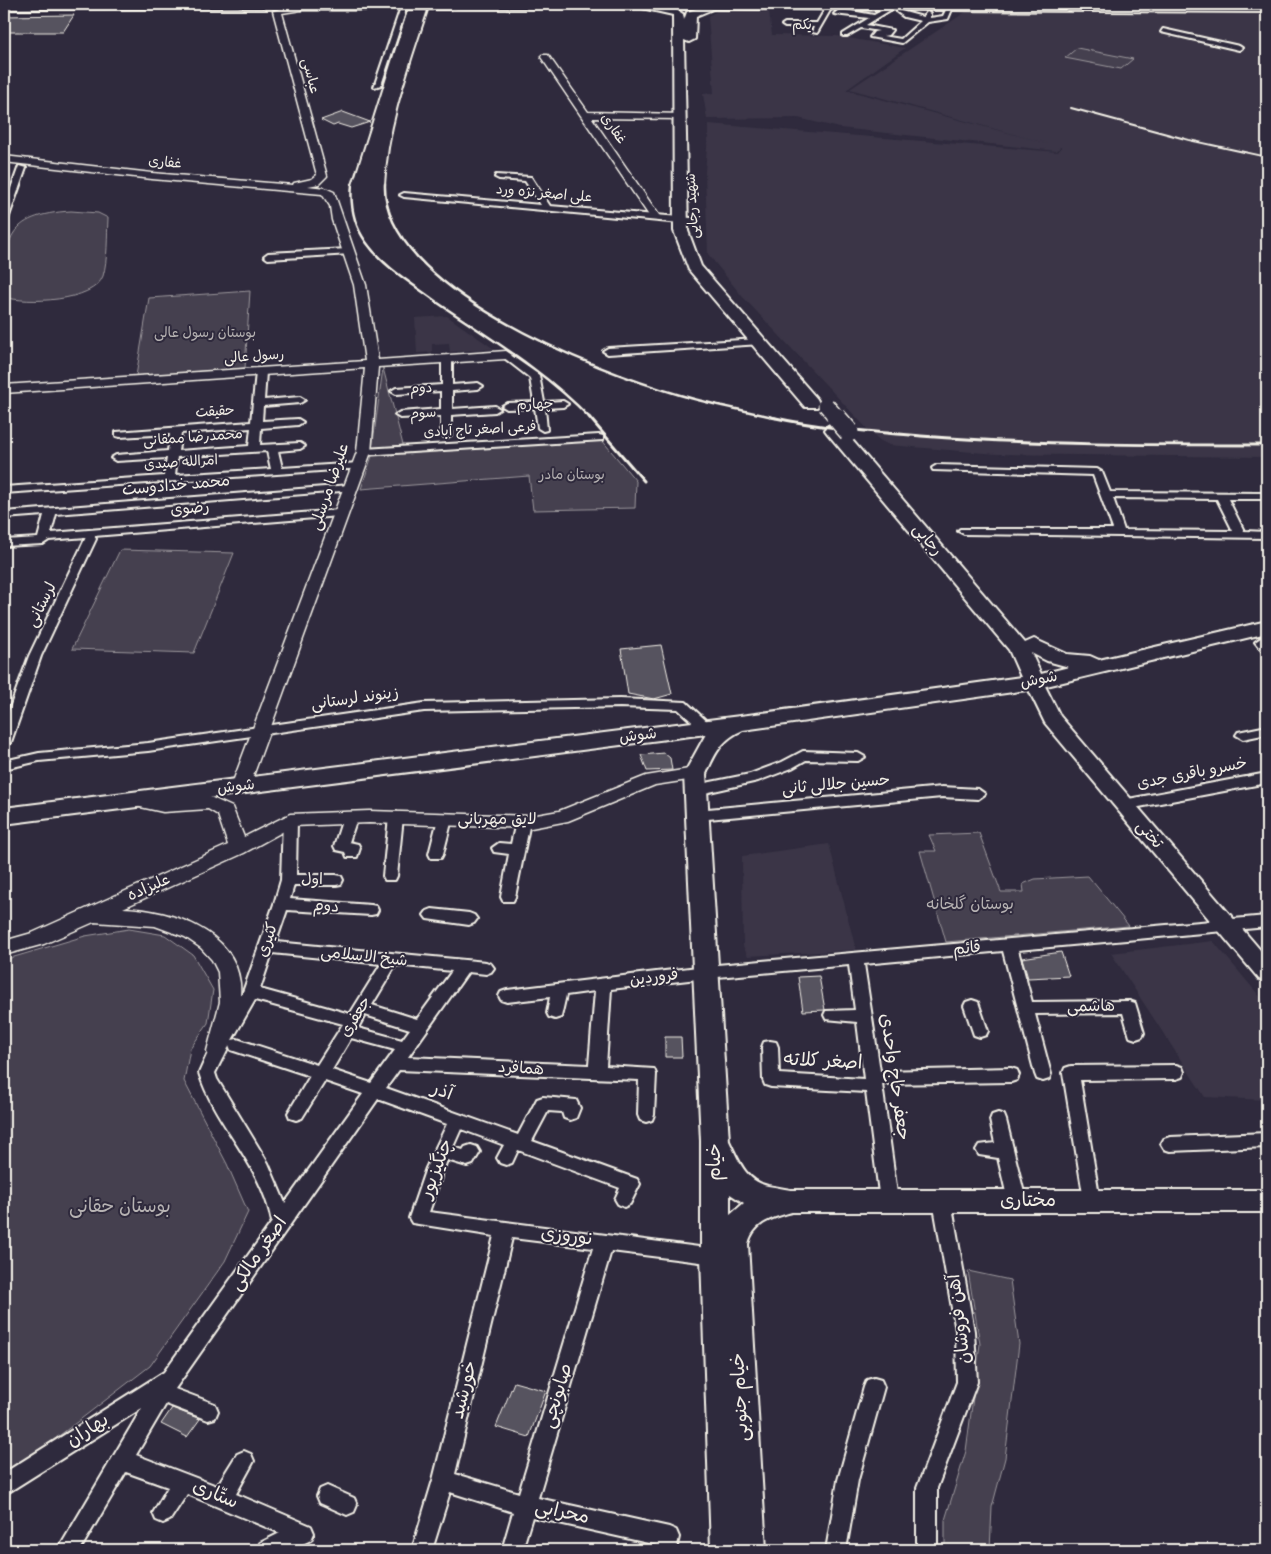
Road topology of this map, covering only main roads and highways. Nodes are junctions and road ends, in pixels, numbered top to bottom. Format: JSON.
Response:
{"nodes":[{"id":1,"x":306,"y":4,"type":"edge"},
{"id":2,"x":350,"y":4,"type":"edge"},
{"id":3,"x":382,"y":4,"type":"edge"},
{"id":4,"x":447,"y":4,"type":"edge"},
{"id":5,"x":4,"y":6,"type":"edge"},
{"id":6,"x":652,"y":6,"type":"junction"},
{"id":7,"x":715,"y":6,"type":"junction"},
{"id":8,"x":1046,"y":6,"type":"edge"},
{"id":9,"x":1078,"y":6,"type":"edge"},
{"id":10,"x":1267,"y":9,"type":"edge"},
{"id":11,"x":684,"y":20,"type":"junction"},
{"id":12,"x":686,"y":221,"type":"junction"},
{"id":13,"x":818,"y":404,"type":"junction"},
{"id":14,"x":1265,"y":639,"type":"edge"},
{"id":15,"x":1118,"y":662,"type":"junction"},
{"id":16,"x":1038,"y":670,"type":"junction"},
{"id":17,"x":748,"y":722,"type":"junction"},
{"id":18,"x":4,"y":816,"type":"edge"},
{"id":19,"x":1267,"y":973,"type":"edge"},
{"id":20,"x":715,"y":1141,"type":"junction"},
{"id":21,"x":788,"y":1201,"type":"junction"},
{"id":22,"x":1267,"y":1202,"type":"edge"},
{"id":23,"x":724,"y":1250,"type":"junction"},
{"id":24,"x":728,"y":1550,"type":"edge"},
{"id":25,"x":749,"y":1550,"type":"edge"}],
"edges":[{"from":1,"to":5,"type":"highway"},
{"from":2,"to":3,"type":"highway"},
{"from":3,"to":4,"type":"highway","bridge":true},
{"from":4,"to":6,"type":"highway"},
{"from":6,"to":7,"type":"highway"},
{"from":6,"to":11,"type":"main road"},
{"from":7,"to":8,"type":"highway"},
{"from":7,"to":11,"type":"main road"},
{"from":8,"to":9,"type":"highway"},
{"from":9,"to":10,"type":"highway"},
{"from":11,"to":12,"type":"main road","name":"شهید رجایی"},
{"from":11,"to":12,"type":"main road","name":"شهید رجایی"},
{"from":12,"to":13,"type":"main road","name":"شهید رجایی"},
{"from":12,"to":13,"type":"main road","name":"شهید رجایی"},
{"from":13,"to":16,"type":"main road","name":"رجایی","bridge":true},
{"from":14,"to":15,"type":"main road","name":"شوش"},
{"from":15,"to":16,"type":"main road","name":"شوش"},
{"from":15,"to":16,"type":"main road"},
{"from":16,"to":17,"type":"main road","name":"شوش"},
{"from":16,"to":19,"type":"main road","name":"تختی"},
{"from":17,"to":18,"type":"main road","name":"شوش"},
{"from":17,"to":20,"type":"main road","name":"خیام"},
{"from":20,"to":21,"type":"main road"},
{"from":20,"to":23,"type":"main road","name":"خیام"},
{"from":21,"to":22,"type":"main road","name":"مختاری"},
{"from":21,"to":23,"type":"main road","name":"خیام"},
{"from":23,"to":24,"type":"main road","name":"خیام"},
{"from":23,"to":25,"type":"main road","name":"خیام جنوبی"}]}
